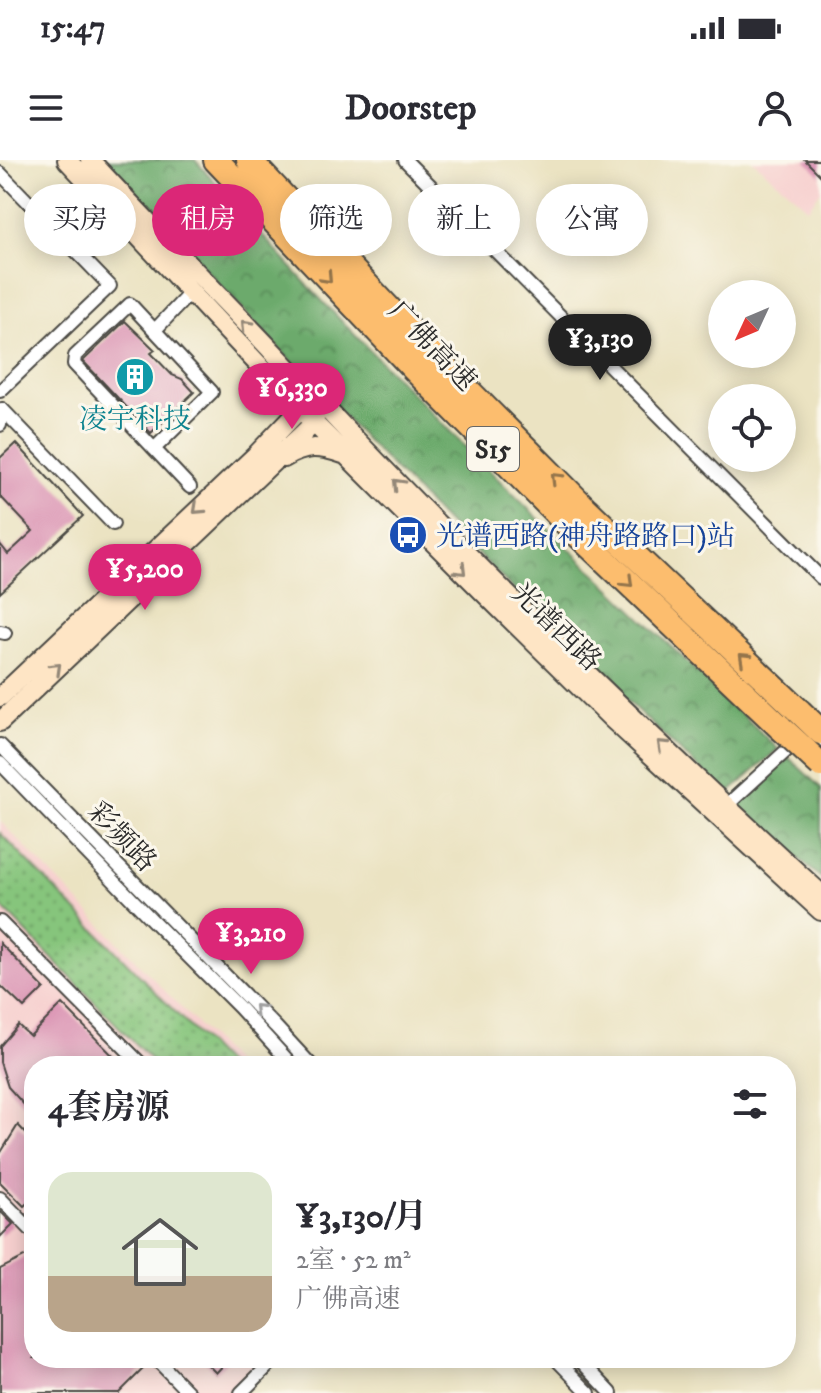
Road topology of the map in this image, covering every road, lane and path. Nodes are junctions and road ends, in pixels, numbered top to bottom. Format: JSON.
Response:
{"nodes":[{"id":1,"x":67,"y":160,"type":"edge"},
{"id":2,"x":90,"y":160,"type":"edge"},
{"id":3,"x":216,"y":160,"type":"edge"},
{"id":4,"x":249,"y":160,"type":"edge"},
{"id":5,"x":405,"y":160,"type":"edge"},
{"id":6,"x":0,"y":173,"type":"edge"},
{"id":7,"x":191,"y":292,"type":"junction"},
{"id":8,"x":155,"y":330,"type":"junction"},
{"id":9,"x":269,"y":376,"type":"junction"},
{"id":10,"x":0,"y":391,"type":"edge"},
{"id":11,"x":318,"y":402,"type":"junction"},
{"id":12,"x":1,"y":406,"type":"edge"},
{"id":13,"x":300,"y":409,"type":"junction"},
{"id":14,"x":314,"y":423,"type":"junction"},
{"id":15,"x":0,"y":425,"type":"edge"},
{"id":16,"x":154,"y":449,"type":"junction"},
{"id":17,"x":346,"y":455,"type":"junction"},
{"id":18,"x":258,"y":464,"type":"junction"},
{"id":19,"x":190,"y":487,"type":"dead end"},
{"id":20,"x":113,"y":524,"type":"dead end"},
{"id":21,"x":821,"y":578,"type":"edge"},
{"id":22,"x":0,"y":697,"type":"edge"},
{"id":23,"x":811,"y":715,"type":"edge"},
{"id":24,"x":0,"y":722,"type":"edge"},
{"id":25,"x":821,"y":732,"type":"edge"},
{"id":26,"x":0,"y":745,"type":"edge"},
{"id":27,"x":0,"y":763,"type":"edge"},
{"id":28,"x":821,"y":765,"type":"edge"},
{"id":29,"x":726,"y":806,"type":"junction"},
{"id":30,"x":821,"y":894,"type":"edge"},
{"id":31,"x":821,"y":911,"type":"edge"},
{"id":32,"x":0,"y":922,"type":"edge"},
{"id":33,"x":133,"y":1056,"type":"edge"},
{"id":34,"x":284,"y":1056,"type":"edge"},
{"id":35,"x":303,"y":1056,"type":"edge"},
{"id":36,"x":0,"y":1198,"type":"edge"},
{"id":37,"x":24,"y":1223,"type":"edge"},
{"id":38,"x":165,"y":1368,"type":"edge"},
{"id":39,"x":266,"y":1368,"type":"edge"},
{"id":40,"x":565,"y":1368,"type":"edge"},
{"id":41,"x":587,"y":1368,"type":"edge"},
{"id":42,"x":189,"y":1393,"type":"edge"},
{"id":43,"x":241,"y":1393,"type":"edge"},
{"id":44,"x":589,"y":1393,"type":"edge"},
{"id":45,"x":611,"y":1393,"type":"edge"}],
"edges":[{"from":1,"to":7,"type":"main road","name":"光谱西路"},
{"from":11,"to":2,"type":"main road","one_way":true},
{"from":3,"to":28,"type":"highway","name":"广佛高速","number":"S15","one_way":true,"bridge":true},
{"from":23,"to":4,"type":"highway","name":"广佛高速","number":"S15","one_way":true},
{"from":5,"to":21,"type":"street"},
{"from":6,"to":10,"type":"street"},
{"from":7,"to":8,"type":"street"},
{"from":7,"to":9,"type":"main road","name":"光谱西路"},
{"from":8,"to":16,"type":"street"},
{"from":8,"to":16,"type":"street"},
{"from":9,"to":13,"type":"main road","name":"光谱西路"},
{"from":9,"to":18,"type":"main road"},
{"from":11,"to":13,"type":"main road"},
{"from":11,"to":14,"type":"main road"},
{"from":29,"to":11,"type":"main road","one_way":true},
{"from":12,"to":15,"type":"street"},
{"from":12,"to":20,"type":"street"},
{"from":13,"to":14,"type":"main road","name":"光谱西路"},
{"from":13,"to":18,"type":"main road"},
{"from":14,"to":17,"type":"main road","name":"光谱西路"},
{"from":14,"to":18,"type":"main road"},
{"from":16,"to":19,"type":"street"},
{"from":17,"to":18,"type":"main road"},
{"from":17,"to":31,"type":"main road","name":"光谱西路","one_way":true},
{"from":18,"to":22,"type":"main road","one_way":true},
{"from":24,"to":18,"type":"main road","one_way":true},
{"from":23,"to":25,"type":"highway","name":"广佛高速","number":"S15","bridge":true},
{"from":23,"to":29,"type":"street"},
{"from":35,"to":26,"type":"street","name":"彩频路","one_way":true},
{"from":27,"to":34,"type":"street","name":"彩频路"},
{"from":29,"to":30,"type":"main road"},
{"from":32,"to":33,"type":"street"},
{"from":36,"to":37,"type":"street"},
{"from":38,"to":42,"type":"street"},
{"from":39,"to":43,"type":"street"},
{"from":40,"to":44,"type":"street"},
{"from":41,"to":45,"type":"street"}]}
